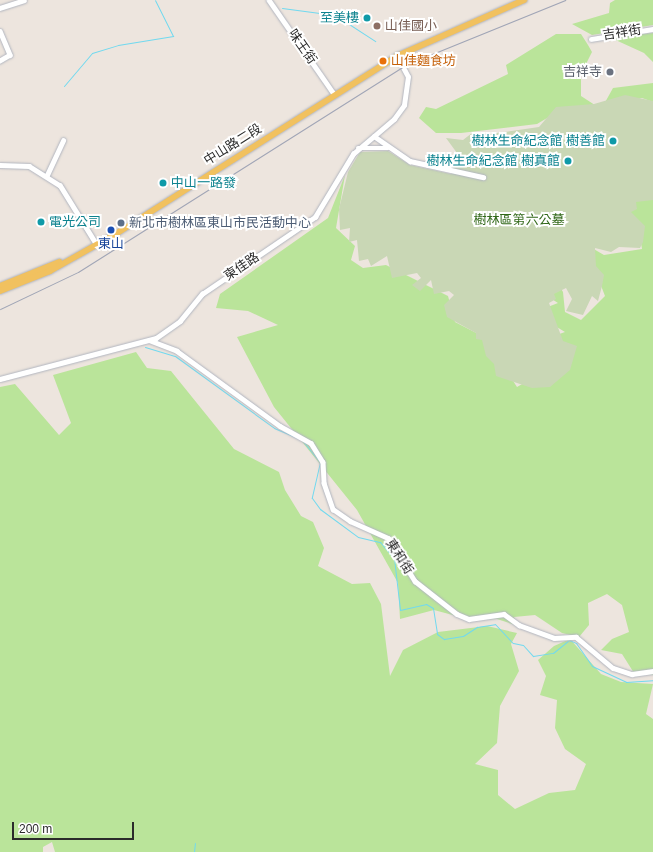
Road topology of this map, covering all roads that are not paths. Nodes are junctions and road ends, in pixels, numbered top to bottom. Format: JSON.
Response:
{"nodes":[{"id":1,"x":24,"y":0,"type":"edge"},
{"id":2,"x":269,"y":0,"type":"edge"},
{"id":3,"x":524,"y":0,"type":"edge"},
{"id":4,"x":510,"y":3,"type":"edge"},
{"id":5,"x":0,"y":8,"type":"edge"},
{"id":6,"x":653,"y":28,"type":"edge"},
{"id":7,"x":0,"y":31,"type":"edge"},
{"id":8,"x":591,"y":39,"type":"dead end"},
{"id":9,"x":397,"y":56,"type":"junction"},
{"id":10,"x":0,"y":61,"type":"edge"},
{"id":11,"x":334,"y":94,"type":"junction"},
{"id":12,"x":374,"y":136,"type":"junction"},
{"id":13,"x":63,"y":140,"type":"dead end"},
{"id":14,"x":358,"y":148,"type":"junction"},
{"id":15,"x":388,"y":148,"type":"junction"},
{"id":16,"x":0,"y":165,"type":"edge"},
{"id":17,"x":47,"y":175,"type":"junction"},
{"id":18,"x":483,"y":176,"type":"dead end"},
{"id":19,"x":97,"y":245,"type":"junction"},
{"id":20,"x":0,"y":286,"type":"edge"},
{"id":21,"x":0,"y":291,"type":"edge"},
{"id":22,"x":149,"y":340,"type":"junction"},
{"id":23,"x":0,"y":379,"type":"edge"},
{"id":24,"x":653,"y":671,"type":"edge"}],
"edges":[{"from":1,"to":5,"type":"street"},
{"from":2,"to":11,"type":"street","name":"味王街"},
{"from":3,"to":4,"type":"main road","name":"中山路二段"},
{"from":4,"to":9,"type":"main road","name":"中山路二段"},
{"from":6,"to":8,"type":"street","name":"吉祥街"},
{"from":7,"to":10,"type":"street"},
{"from":9,"to":11,"type":"main road","name":"中山路二段"},
{"from":9,"to":12,"type":"street","name":"東佳路"},
{"from":11,"to":19,"type":"main road","name":"中山路二段"},
{"from":12,"to":14,"type":"street","name":"東佳路"},
{"from":12,"to":15,"type":"street"},
{"from":13,"to":17,"type":"street"},
{"from":14,"to":15,"type":"street"},
{"from":14,"to":22,"type":"street","name":"東佳路"},
{"from":15,"to":18,"type":"street"},
{"from":16,"to":17,"type":"street"},
{"from":17,"to":19,"type":"street"},
{"from":19,"to":20,"type":"main road","name":"中山路二段"},
{"from":19,"to":21,"type":"main road","name":"中山路二段"},
{"from":22,"to":23,"type":"street","name":"東佳路"},
{"from":22,"to":24,"type":"street","name":"東和街"}]}
